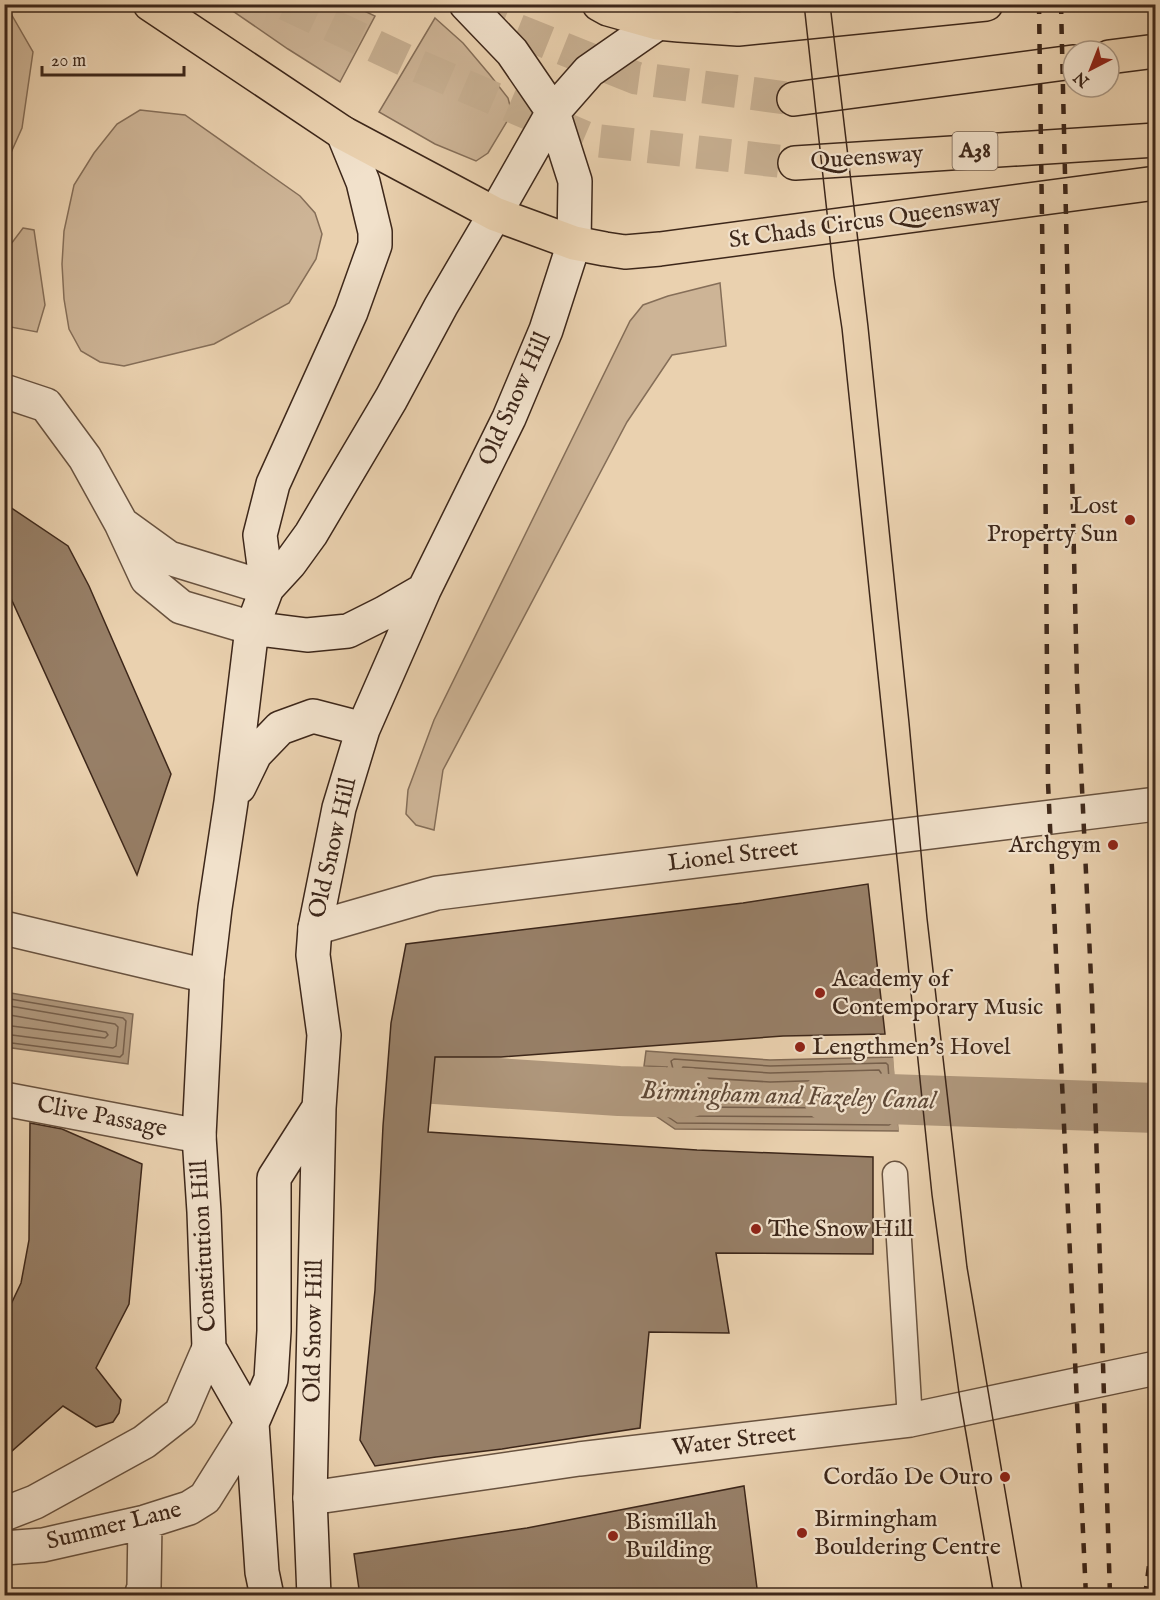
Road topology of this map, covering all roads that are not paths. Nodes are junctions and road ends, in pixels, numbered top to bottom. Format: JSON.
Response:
{"nodes":[{"id":1,"x":150,"y":4,"type":"edge"},
{"id":2,"x":466,"y":4,"type":"edge"},
{"id":3,"x":599,"y":4,"type":"edge"},
{"id":4,"x":986,"y":4,"type":"edge"},
{"id":5,"x":679,"y":18,"type":"edge"},
{"id":6,"x":1155,"y":51,"type":"edge"},
{"id":7,"x":1121,"y":55,"type":"edge"},
{"id":8,"x":1061,"y":64,"type":"edge"},
{"id":9,"x":794,"y":99,"type":"tunnel mouth"},
{"id":10,"x":553,"y":112,"type":"junction"},
{"id":11,"x":343,"y":133,"type":"junction"},
{"id":12,"x":1155,"y":140,"type":"edge"},
{"id":13,"x":795,"y":163,"type":"tunnel mouth"},
{"id":14,"x":1155,"y":183,"type":"edge"},
{"id":15,"x":495,"y":214,"type":"junction"},
{"id":16,"x":574,"y":243,"type":"junction"},
{"id":17,"x":4,"y":391,"type":"edge"},
{"id":18,"x":121,"y":523,"type":"junction"},
{"id":19,"x":267,"y":588,"type":"junction"},
{"id":20,"x":424,"y":590,"type":"junction"},
{"id":21,"x":252,"y":628,"type":"junction"},
{"id":22,"x":363,"y":729,"type":"junction"},
{"id":23,"x":231,"y":802,"type":"junction"},
{"id":24,"x":1155,"y":804,"type":"edge"},
{"id":25,"x":4,"y":928,"type":"edge"},
{"id":26,"x":315,"y":928,"type":"junction"},
{"id":27,"x":207,"y":976,"type":"junction"},
{"id":28,"x":4,"y":1099,"type":"edge"},
{"id":29,"x":319,"y":1108,"type":"junction"},
{"id":30,"x":199,"y":1136,"type":"junction"},
{"id":31,"x":894,"y":1174,"type":"dead end"},
{"id":32,"x":209,"y":1348,"type":"junction"},
{"id":33,"x":1155,"y":1368,"type":"edge"},
{"id":34,"x":910,"y":1420,"type":"junction"},
{"id":35,"x":252,"y":1423,"type":"junction"},
{"id":36,"x":310,"y":1498,"type":"junction"},
{"id":37,"x":4,"y":1514,"type":"edge"},
{"id":38,"x":145,"y":1522,"type":"junction"},
{"id":39,"x":4,"y":1548,"type":"edge"},
{"id":40,"x":141,"y":1596,"type":"edge"},
{"id":41,"x":267,"y":1596,"type":"edge"},
{"id":42,"x":314,"y":1596,"type":"edge"}],
"edges":[{"from":1,"to":11,"type":"highway","name":"St Chads Circus Queensway"},
{"from":2,"to":10,"type":"main road"},
{"from":3,"to":5,"type":"highway"},
{"from":4,"to":5,"type":"highway"},
{"from":5,"to":10,"type":"main road"},
{"from":6,"to":7,"type":"highway"},
{"from":8,"to":9,"type":"highway"},
{"from":10,"to":15,"type":"main road"},
{"from":10,"to":16,"type":"main road"},
{"from":11,"to":15,"type":"highway","name":"St Chads Circus Queensway"},
{"from":11,"to":19,"type":"main road"},
{"from":12,"to":13,"type":"highway","name":"Queensway","number":"A38"},
{"from":14,"to":16,"type":"highway","name":"St Chads Circus Queensway"},
{"from":15,"to":16,"type":"highway","name":"St Chads Circus Queensway"},
{"from":15,"to":19,"type":"main road"},
{"from":16,"to":20,"type":"main road","name":"Old Snow Hill"},
{"from":17,"to":18,"type":"main road"},
{"from":18,"to":19,"type":"main road"},
{"from":18,"to":21,"type":"main road"},
{"from":19,"to":21,"type":"main road"},
{"from":20,"to":21,"type":"main road"},
{"from":20,"to":22,"type":"main road","name":"Old Snow Hill"},
{"from":21,"to":23,"type":"main road"},
{"from":22,"to":23,"type":"main road"},
{"from":22,"to":26,"type":"main road","name":"Old Snow Hill"},
{"from":23,"to":27,"type":"main road"},
{"from":24,"to":26,"type":"main road","name":"Lionel Street"},
{"from":25,"to":27,"type":"main road"},
{"from":26,"to":29,"type":"main road","name":"Old Snow Hill"},
{"from":27,"to":30,"type":"main road","name":"Constitution Hill"},
{"from":28,"to":30,"type":"main road","name":"Clive Passage"},
{"from":29,"to":35,"type":"main road","name":"Constitution Hill"},
{"from":29,"to":36,"type":"main road","name":"Old Snow Hill"},
{"from":30,"to":32,"type":"main road","name":"Constitution Hill"},
{"from":31,"to":34,"type":"lane"},
{"from":32,"to":35,"type":"main road","name":"Constitution Hill"},
{"from":32,"to":37,"type":"main road","name":"Summer Lane"},
{"from":33,"to":34,"type":"main road","name":"Water Street"},
{"from":34,"to":36,"type":"main road","name":"Water Street"},
{"from":35,"to":38,"type":"main road","name":"Summer Lane"},
{"from":35,"to":41,"type":"main road","name":"Constitution Hill"},
{"from":36,"to":42,"type":"main road"},
{"from":38,"to":39,"type":"main road","name":"Summer Lane"},
{"from":38,"to":40,"type":"main road"}]}
